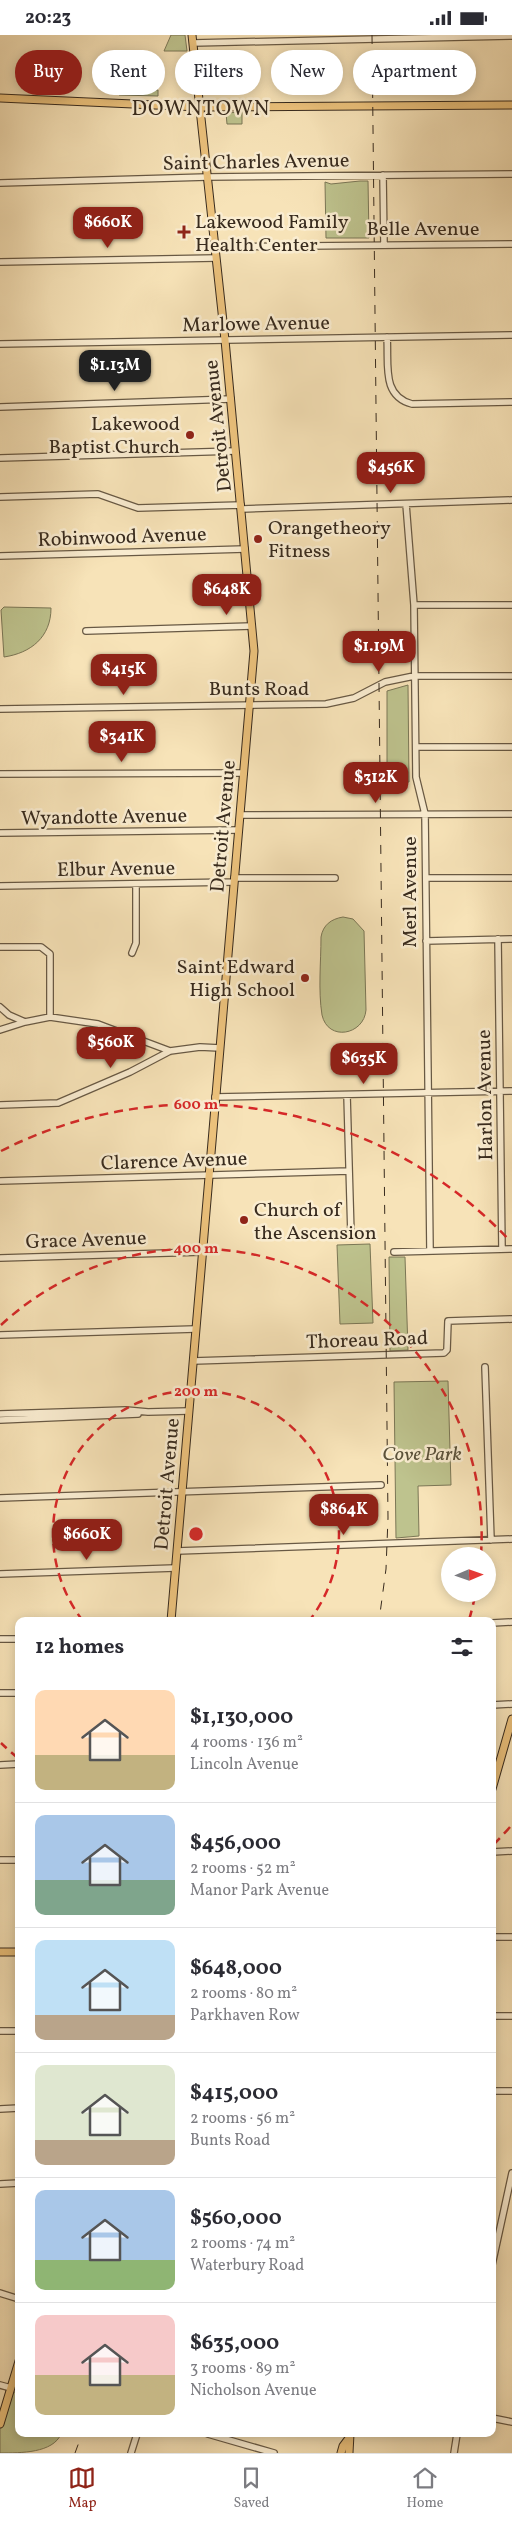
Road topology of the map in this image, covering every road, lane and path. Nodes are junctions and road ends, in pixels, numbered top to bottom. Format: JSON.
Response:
{"nodes":[{"id":1,"x":192,"y":35,"type":"edge"},
{"id":2,"x":512,"y":36,"type":"edge"},
{"id":3,"x":193,"y":43,"type":"junction"},
{"id":4,"x":0,"y":98,"type":"edge"},
{"id":5,"x":512,"y":105,"type":"edge"},
{"id":6,"x":198,"y":107,"type":"junction"},
{"id":7,"x":512,"y":174,"type":"edge"},
{"id":8,"x":383,"y":175,"type":"junction"},
{"id":9,"x":207,"y":177,"type":"junction"},
{"id":10,"x":0,"y":183,"type":"edge"},
{"id":11,"x":512,"y":244,"type":"edge"},
{"id":12,"x":384,"y":245,"type":"junction"},
{"id":13,"x":215,"y":247,"type":"junction"},
{"id":14,"x":216,"y":257,"type":"junction"},
{"id":15,"x":0,"y":262,"type":"edge"},
{"id":16,"x":512,"y":335,"type":"edge"},
{"id":17,"x":387,"y":337,"type":"junction"},
{"id":18,"x":225,"y":339,"type":"junction"},
{"id":19,"x":0,"y":344,"type":"edge"},
{"id":20,"x":230,"y":399,"type":"junction"},
{"id":21,"x":512,"y":402,"type":"edge"},
{"id":22,"x":0,"y":407,"type":"edge"},
{"id":23,"x":235,"y":451,"type":"junction"},
{"id":24,"x":0,"y":458,"type":"edge"},
{"id":25,"x":0,"y":497,"type":"edge"},
{"id":26,"x":512,"y":501,"type":"edge"},
{"id":27,"x":406,"y":504,"type":"junction"},
{"id":28,"x":241,"y":507,"type":"junction"},
{"id":29,"x":245,"y":549,"type":"junction"},
{"id":30,"x":0,"y":556,"type":"edge"},
{"id":31,"x":414,"y":605,"type":"junction"},
{"id":32,"x":512,"y":605,"type":"edge"},
{"id":33,"x":252,"y":625,"type":"junction"},
{"id":34,"x":86,"y":631,"type":"dead end"},
{"id":35,"x":414,"y":676,"type":"junction"},
{"id":36,"x":512,"y":676,"type":"edge"},
{"id":37,"x":249,"y":704,"type":"junction"},
{"id":38,"x":0,"y":709,"type":"edge"},
{"id":39,"x":416,"y":747,"type":"junction"},
{"id":40,"x":512,"y":747,"type":"edge"},
{"id":41,"x":244,"y":773,"type":"junction"},
{"id":42,"x":0,"y":774,"type":"edge"},
{"id":43,"x":425,"y":814,"type":"junction"},
{"id":44,"x":512,"y":814,"type":"edge"},
{"id":45,"x":240,"y":815,"type":"junction"},
{"id":46,"x":238,"y":830,"type":"junction"},
{"id":47,"x":0,"y":833,"type":"edge"},
{"id":48,"x":335,"y":878,"type":"dead end"},
{"id":49,"x":426,"y":878,"type":"junction"},
{"id":50,"x":512,"y":878,"type":"edge"},
{"id":51,"x":233,"y":880,"type":"junction"},
{"id":52,"x":136,"y":884,"type":"junction"},
{"id":53,"x":0,"y":885,"type":"edge"},
{"id":54,"x":498,"y":939,"type":"junction"},
{"id":55,"x":512,"y":939,"type":"edge"},
{"id":56,"x":426,"y":941,"type":"junction"},
{"id":57,"x":0,"y":947,"type":"edge"},
{"id":58,"x":132,"y":953,"type":"dead end"},
{"id":59,"x":0,"y":1007,"type":"edge"},
{"id":60,"x":9,"y":1015,"type":"junction"},
{"id":61,"x":50,"y":1017,"type":"junction"},
{"id":62,"x":25,"y":1022,"type":"junction"},
{"id":63,"x":8,"y":1028,"type":"junction"},
{"id":64,"x":0,"y":1030,"type":"edge"},
{"id":65,"x":220,"y":1048,"type":"junction"},
{"id":66,"x":170,"y":1051,"type":"junction"},
{"id":67,"x":500,"y":1091,"type":"junction"},
{"id":68,"x":512,"y":1091,"type":"edge"},
{"id":69,"x":427,"y":1093,"type":"junction"},
{"id":70,"x":347,"y":1095,"type":"junction"},
{"id":71,"x":215,"y":1097,"type":"junction"},
{"id":72,"x":0,"y":1105,"type":"edge"},
{"id":73,"x":349,"y":1171,"type":"junction"},
{"id":74,"x":209,"y":1175,"type":"junction"},
{"id":75,"x":0,"y":1181,"type":"edge"},
{"id":76,"x":351,"y":1235,"type":"dead end"},
{"id":77,"x":502,"y":1249,"type":"junction"},
{"id":78,"x":512,"y":1249,"type":"edge"},
{"id":79,"x":430,"y":1251,"type":"junction"},
{"id":80,"x":202,"y":1252,"type":"junction"},
{"id":81,"x":394,"y":1252,"type":"dead end"},
{"id":82,"x":0,"y":1258,"type":"edge"},
{"id":83,"x":512,"y":1319,"type":"edge"},
{"id":84,"x":195,"y":1329,"type":"junction"},
{"id":85,"x":0,"y":1335,"type":"edge"},
{"id":86,"x":193,"y":1361,"type":"junction"},
{"id":87,"x":485,"y":1367,"type":"dead end"},
{"id":88,"x":188,"y":1411,"type":"junction"},
{"id":89,"x":2,"y":1417,"type":"edge"},
{"id":90,"x":380,"y":1485,"type":"dead end"},
{"id":91,"x":182,"y":1492,"type":"junction"},
{"id":92,"x":0,"y":1499,"type":"edge"},
{"id":93,"x":512,"y":1539,"type":"edge"},
{"id":94,"x":491,"y":1541,"type":"junction"},
{"id":95,"x":177,"y":1551,"type":"junction"},
{"id":96,"x":175,"y":1568,"type":"junction"},
{"id":97,"x":0,"y":1574,"type":"edge"},
{"id":98,"x":171,"y":1617,"type":"edge"},
{"id":99,"x":512,"y":1622,"type":"edge"},
{"id":100,"x":496,"y":1623,"type":"edge"},
{"id":101,"x":0,"y":1639,"type":"edge"},
{"id":102,"x":15,"y":1639,"type":"edge"},
{"id":103,"x":0,"y":1693,"type":"edge"},
{"id":104,"x":15,"y":1693,"type":"edge"},
{"id":105,"x":496,"y":1705,"type":"edge"},
{"id":106,"x":512,"y":1705,"type":"edge"},
{"id":107,"x":512,"y":1719,"type":"edge"},
{"id":108,"x":15,"y":1764,"type":"edge"},
{"id":109,"x":0,"y":1765,"type":"edge"},
{"id":110,"x":496,"y":1775,"type":"edge"},
{"id":111,"x":512,"y":1851,"type":"edge"},
{"id":112,"x":496,"y":1852,"type":"edge"},
{"id":113,"x":0,"y":1860,"type":"edge"},
{"id":114,"x":15,"y":1860,"type":"edge"},
{"id":115,"x":496,"y":1937,"type":"edge"},
{"id":116,"x":512,"y":1937,"type":"edge"},
{"id":117,"x":0,"y":1952,"type":"edge"},
{"id":118,"x":15,"y":1952,"type":"edge"},
{"id":119,"x":512,"y":2016,"type":"edge"},
{"id":120,"x":496,"y":2017,"type":"edge"},
{"id":121,"x":0,"y":2031,"type":"edge"},
{"id":122,"x":15,"y":2031,"type":"edge"},
{"id":123,"x":496,"y":2091,"type":"edge"},
{"id":124,"x":512,"y":2091,"type":"edge"},
{"id":125,"x":15,"y":2108,"type":"edge"},
{"id":126,"x":0,"y":2109,"type":"edge"},
{"id":127,"x":512,"y":2173,"type":"edge"},
{"id":128,"x":15,"y":2183,"type":"edge"},
{"id":129,"x":0,"y":2184,"type":"edge"},
{"id":130,"x":496,"y":2247,"type":"edge"},
{"id":131,"x":0,"y":2293,"type":"edge"},
{"id":132,"x":15,"y":2298,"type":"edge"},
{"id":133,"x":15,"y":2374,"type":"edge"},
{"id":134,"x":0,"y":2385,"type":"edge"},
{"id":135,"x":11,"y":2388,"type":"junction"},
{"id":136,"x":496,"y":2419,"type":"edge"},
{"id":137,"x":512,"y":2422,"type":"edge"},
{"id":138,"x":0,"y":2423,"type":"edge"},
{"id":139,"x":136,"y":2437,"type":"edge"},
{"id":140,"x":218,"y":2437,"type":"edge"},
{"id":141,"x":349,"y":2437,"type":"edge"},
{"id":142,"x":350,"y":2437,"type":"edge"},
{"id":143,"x":456,"y":2437,"type":"edge"},
{"id":144,"x":131,"y":2453,"type":"edge"},
{"id":145,"x":274,"y":2453,"type":"edge"},
{"id":146,"x":341,"y":2453,"type":"edge"},
{"id":147,"x":349,"y":2453,"type":"edge"},
{"id":148,"x":454,"y":2453,"type":"edge"}],
"edges":[{"from":1,"to":3,"type":"main road","name":"Detroit Avenue"},
{"from":2,"to":3,"type":"street"},
{"from":3,"to":6,"type":"main road","name":"Detroit Avenue"},
{"from":4,"to":6,"type":"main road"},
{"from":5,"to":6,"type":"main road"},
{"from":6,"to":9,"type":"main road","name":"Detroit Avenue"},
{"from":7,"to":8,"type":"street","name":"Saint Charles Avenue"},
{"from":8,"to":9,"type":"street","name":"Saint Charles Avenue"},
{"from":8,"to":12,"type":"street"},
{"from":9,"to":10,"type":"street","name":"Saint Charles Avenue"},
{"from":9,"to":13,"type":"main road","name":"Detroit Avenue"},
{"from":11,"to":12,"type":"street","name":"Belle Avenue"},
{"from":12,"to":13,"type":"street","name":"Belle Avenue"},
{"from":13,"to":14,"type":"main road","name":"Detroit Avenue"},
{"from":14,"to":15,"type":"street"},
{"from":14,"to":18,"type":"main road","name":"Detroit Avenue"},
{"from":16,"to":17,"type":"street","name":"Marlowe Avenue"},
{"from":17,"to":18,"type":"street","name":"Marlowe Avenue"},
{"from":17,"to":21,"type":"street"},
{"from":18,"to":19,"type":"street","name":"Marlowe Avenue"},
{"from":18,"to":20,"type":"main road","name":"Detroit Avenue"},
{"from":20,"to":22,"type":"street"},
{"from":20,"to":23,"type":"main road","name":"Detroit Avenue"},
{"from":23,"to":24,"type":"street"},
{"from":23,"to":28,"type":"main road","name":"Detroit Avenue"},
{"from":25,"to":28,"type":"street"},
{"from":26,"to":27,"type":"street"},
{"from":27,"to":28,"type":"street"},
{"from":27,"to":31,"type":"street","name":"Merl Avenue"},
{"from":28,"to":29,"type":"main road","name":"Detroit Avenue"},
{"from":29,"to":30,"type":"street","name":"Robinwood Avenue"},
{"from":29,"to":33,"type":"main road","name":"Detroit Avenue"},
{"from":31,"to":32,"type":"street"},
{"from":31,"to":35,"type":"street","name":"Merl Avenue"},
{"from":33,"to":34,"type":"street"},
{"from":33,"to":37,"type":"main road","name":"Detroit Avenue"},
{"from":35,"to":36,"type":"street","name":"Bunts Road"},
{"from":35,"to":37,"type":"street","name":"Bunts Road"},
{"from":35,"to":39,"type":"street","name":"Merl Avenue"},
{"from":37,"to":38,"type":"street","name":"Bunts Road"},
{"from":37,"to":41,"type":"main road","name":"Detroit Avenue"},
{"from":39,"to":40,"type":"street"},
{"from":39,"to":43,"type":"street","name":"Merl Avenue"},
{"from":41,"to":42,"type":"street"},
{"from":41,"to":45,"type":"main road","name":"Detroit Avenue"},
{"from":43,"to":44,"type":"street"},
{"from":43,"to":45,"type":"street"},
{"from":43,"to":49,"type":"street","name":"Merl Avenue"},
{"from":45,"to":46,"type":"main road","name":"Detroit Avenue"},
{"from":46,"to":47,"type":"street","name":"Wyandotte Avenue"},
{"from":46,"to":51,"type":"main road","name":"Detroit Avenue"},
{"from":48,"to":51,"type":"street","name":"Elbur Avenue"},
{"from":49,"to":50,"type":"street"},
{"from":49,"to":56,"type":"street","name":"Merl Avenue"},
{"from":51,"to":52,"type":"street","name":"Elbur Avenue"},
{"from":51,"to":65,"type":"main road","name":"Detroit Avenue"},
{"from":52,"to":53,"type":"street","name":"Elbur Avenue"},
{"from":52,"to":58,"type":"street"},
{"from":54,"to":55,"type":"street"},
{"from":54,"to":56,"type":"street"},
{"from":54,"to":67,"type":"street","name":"Harlon Avenue"},
{"from":56,"to":69,"type":"street","name":"Merl Avenue"},
{"from":57,"to":61,"type":"street"},
{"from":59,"to":60,"type":"street"},
{"from":60,"to":62,"type":"street"},
{"from":60,"to":63,"type":"street"},
{"from":61,"to":62,"type":"street"},
{"from":61,"to":66,"type":"street"},
{"from":62,"to":63,"type":"street"},
{"from":63,"to":64,"type":"street"},
{"from":65,"to":66,"type":"street"},
{"from":65,"to":71,"type":"main road","name":"Detroit Avenue"},
{"from":66,"to":72,"type":"street"},
{"from":67,"to":68,"type":"street"},
{"from":67,"to":69,"type":"street"},
{"from":67,"to":77,"type":"street","name":"Harlon Avenue"},
{"from":69,"to":70,"type":"street"},
{"from":69,"to":79,"type":"street","name":"Merl Avenue"},
{"from":70,"to":71,"type":"street"},
{"from":70,"to":73,"type":"street"},
{"from":71,"to":74,"type":"main road","name":"Detroit Avenue"},
{"from":73,"to":74,"type":"street","name":"Clarence Avenue"},
{"from":73,"to":76,"type":"street"},
{"from":74,"to":75,"type":"street","name":"Clarence Avenue"},
{"from":74,"to":80,"type":"main road","name":"Detroit Avenue"},
{"from":77,"to":78,"type":"street"},
{"from":77,"to":79,"type":"street"},
{"from":79,"to":81,"type":"street"},
{"from":80,"to":82,"type":"street","name":"Grace Avenue"},
{"from":80,"to":84,"type":"main road","name":"Detroit Avenue"},
{"from":83,"to":86,"type":"street","name":"Thoreau Road"},
{"from":84,"to":85,"type":"street"},
{"from":84,"to":86,"type":"main road","name":"Detroit Avenue"},
{"from":86,"to":88,"type":"main road","name":"Detroit Avenue"},
{"from":87,"to":94,"type":"street"},
{"from":88,"to":89,"type":"street"},
{"from":88,"to":91,"type":"main road","name":"Detroit Avenue"},
{"from":90,"to":91,"type":"street"},
{"from":91,"to":92,"type":"street"},
{"from":91,"to":95,"type":"main road","name":"Detroit Avenue"},
{"from":93,"to":94,"type":"street"},
{"from":94,"to":95,"type":"street"},
{"from":95,"to":96,"type":"main road","name":"Detroit Avenue"},
{"from":96,"to":97,"type":"street"},
{"from":96,"to":98,"type":"main road","name":"Detroit Avenue"},
{"from":99,"to":100,"type":"street"},
{"from":101,"to":102,"type":"street"},
{"from":103,"to":104,"type":"street"},
{"from":105,"to":106,"type":"street"},
{"from":107,"to":110,"type":"main road"},
{"from":108,"to":109,"type":"street"},
{"from":111,"to":112,"type":"street"},
{"from":113,"to":114,"type":"street"},
{"from":115,"to":116,"type":"street"},
{"from":117,"to":118,"type":"main road"},
{"from":119,"to":120,"type":"street"},
{"from":121,"to":122,"type":"street"},
{"from":123,"to":124,"type":"street"},
{"from":125,"to":126,"type":"street"},
{"from":127,"to":130,"type":"street"},
{"from":128,"to":129,"type":"street"},
{"from":131,"to":132,"type":"street"},
{"from":133,"to":135,"type":"main road"},
{"from":134,"to":135,"type":"street"},
{"from":135,"to":138,"type":"main road"},
{"from":136,"to":137,"type":"street"},
{"from":139,"to":144,"type":"street"},
{"from":140,"to":145,"type":"street"},
{"from":141,"to":146,"type":"main road"},
{"from":142,"to":147,"type":"main road"},
{"from":143,"to":148,"type":"street"}]}
